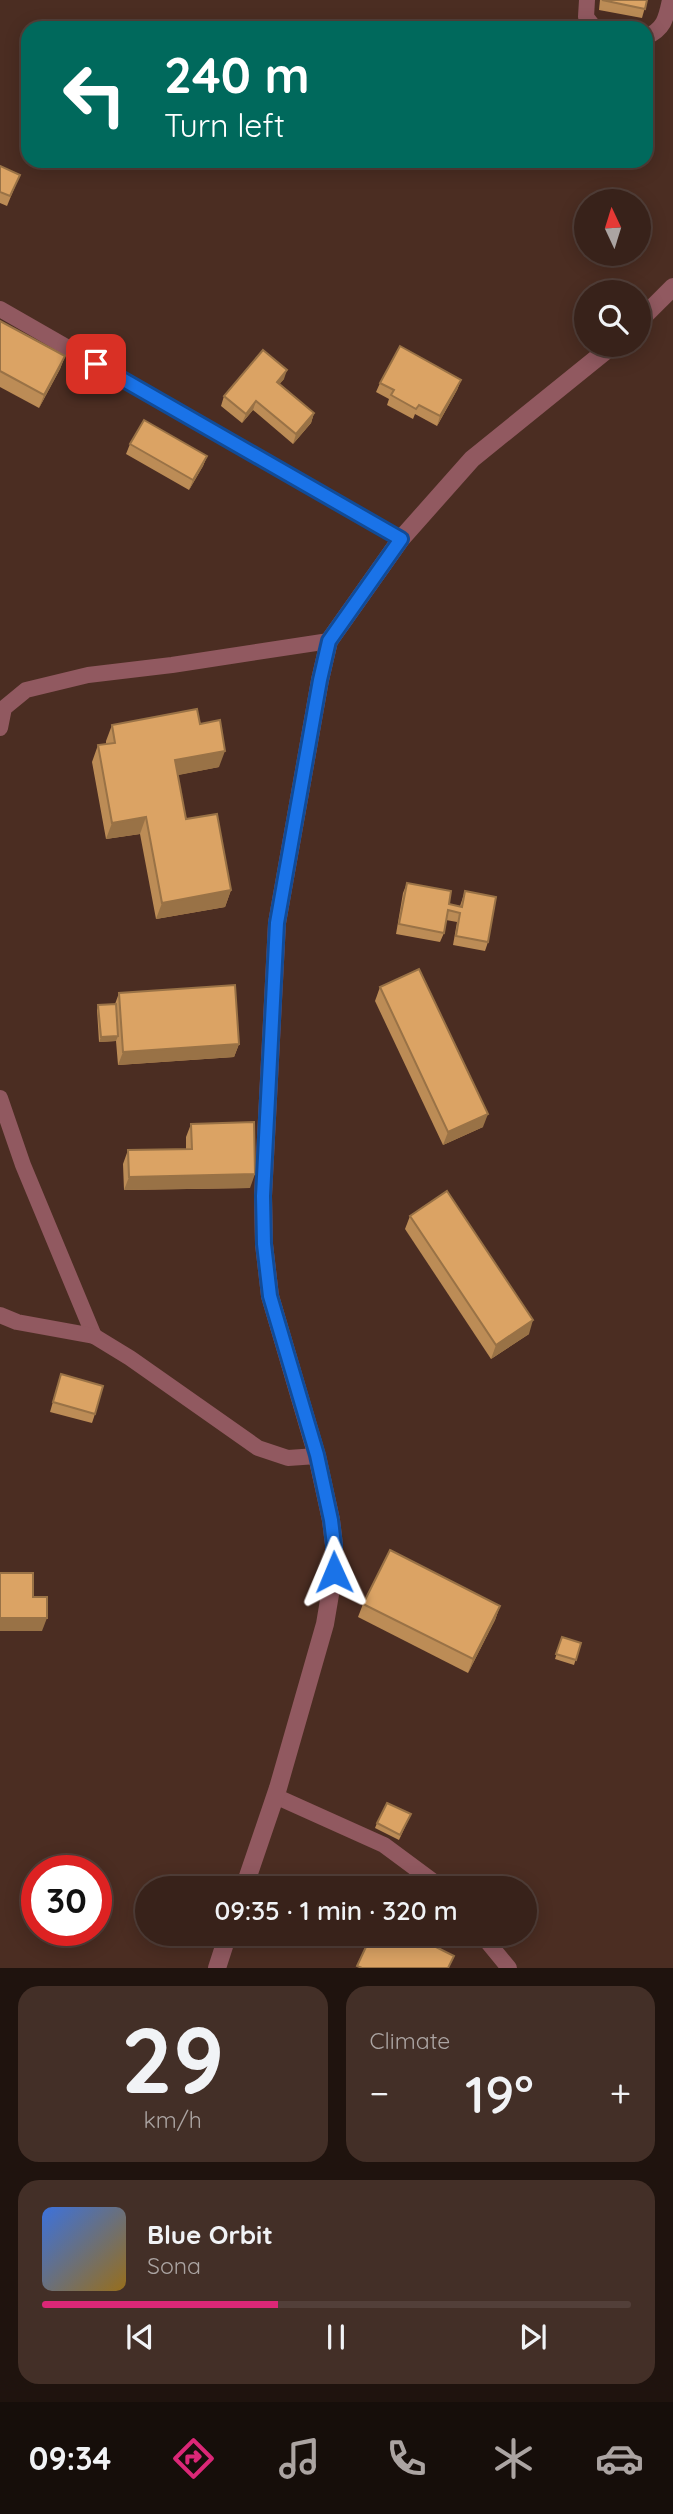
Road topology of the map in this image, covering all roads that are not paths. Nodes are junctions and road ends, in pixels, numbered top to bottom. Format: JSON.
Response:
{"nodes":[{"id":1,"x":587,"y":0,"type":"edge"},
{"id":2,"x":670,"y":0,"type":"edge"},
{"id":3,"x":589,"y":21,"type":"edge"},
{"id":4,"x":653,"y":34,"type":"edge"},
{"id":5,"x":673,"y":287,"type":"edge"},
{"id":6,"x":0,"y":309,"type":"edge"},
{"id":7,"x":651,"y":309,"type":"edge"},
{"id":8,"x":598,"y":357,"type":"edge"},
{"id":9,"x":401,"y":539,"type":"junction"},
{"id":10,"x":329,"y":641,"type":"junction"},
{"id":11,"x":2,"y":707,"type":"edge"},
{"id":12,"x":0,"y":728,"type":"edge"},
{"id":13,"x":0,"y":1098,"type":"edge"},
{"id":14,"x":0,"y":1315,"type":"edge"},
{"id":15,"x":94,"y":1336,"type":"junction"},
{"id":16,"x":317,"y":1455,"type":"junction"},
{"id":17,"x":275,"y":1796,"type":"junction"},
{"id":18,"x":248,"y":1876,"type":"edge"},
{"id":19,"x":426,"y":1876,"type":"edge"},
{"id":20,"x":224,"y":1946,"type":"edge"},
{"id":21,"x":491,"y":1946,"type":"edge"},
{"id":22,"x":216,"y":1968,"type":"edge"},
{"id":23,"x":509,"y":1968,"type":"edge"}],
"edges":[{"from":1,"to":3,"type":"lane"},
{"from":2,"to":4,"type":"lane"},
{"from":5,"to":7,"type":"street"},
{"from":6,"to":9,"type":"lane"},
{"from":8,"to":9,"type":"street"},
{"from":9,"to":10,"type":"street"},
{"from":10,"to":11,"type":"lane"},
{"from":10,"to":16,"type":"street"},
{"from":11,"to":12,"type":"lane"},
{"from":13,"to":15,"type":"lane"},
{"from":14,"to":15,"type":"lane"},
{"from":15,"to":16,"type":"lane"},
{"from":16,"to":17,"type":"street"},
{"from":17,"to":18,"type":"street"},
{"from":17,"to":19,"type":"lane"},
{"from":20,"to":22,"type":"street"},
{"from":21,"to":23,"type":"lane"}]}
